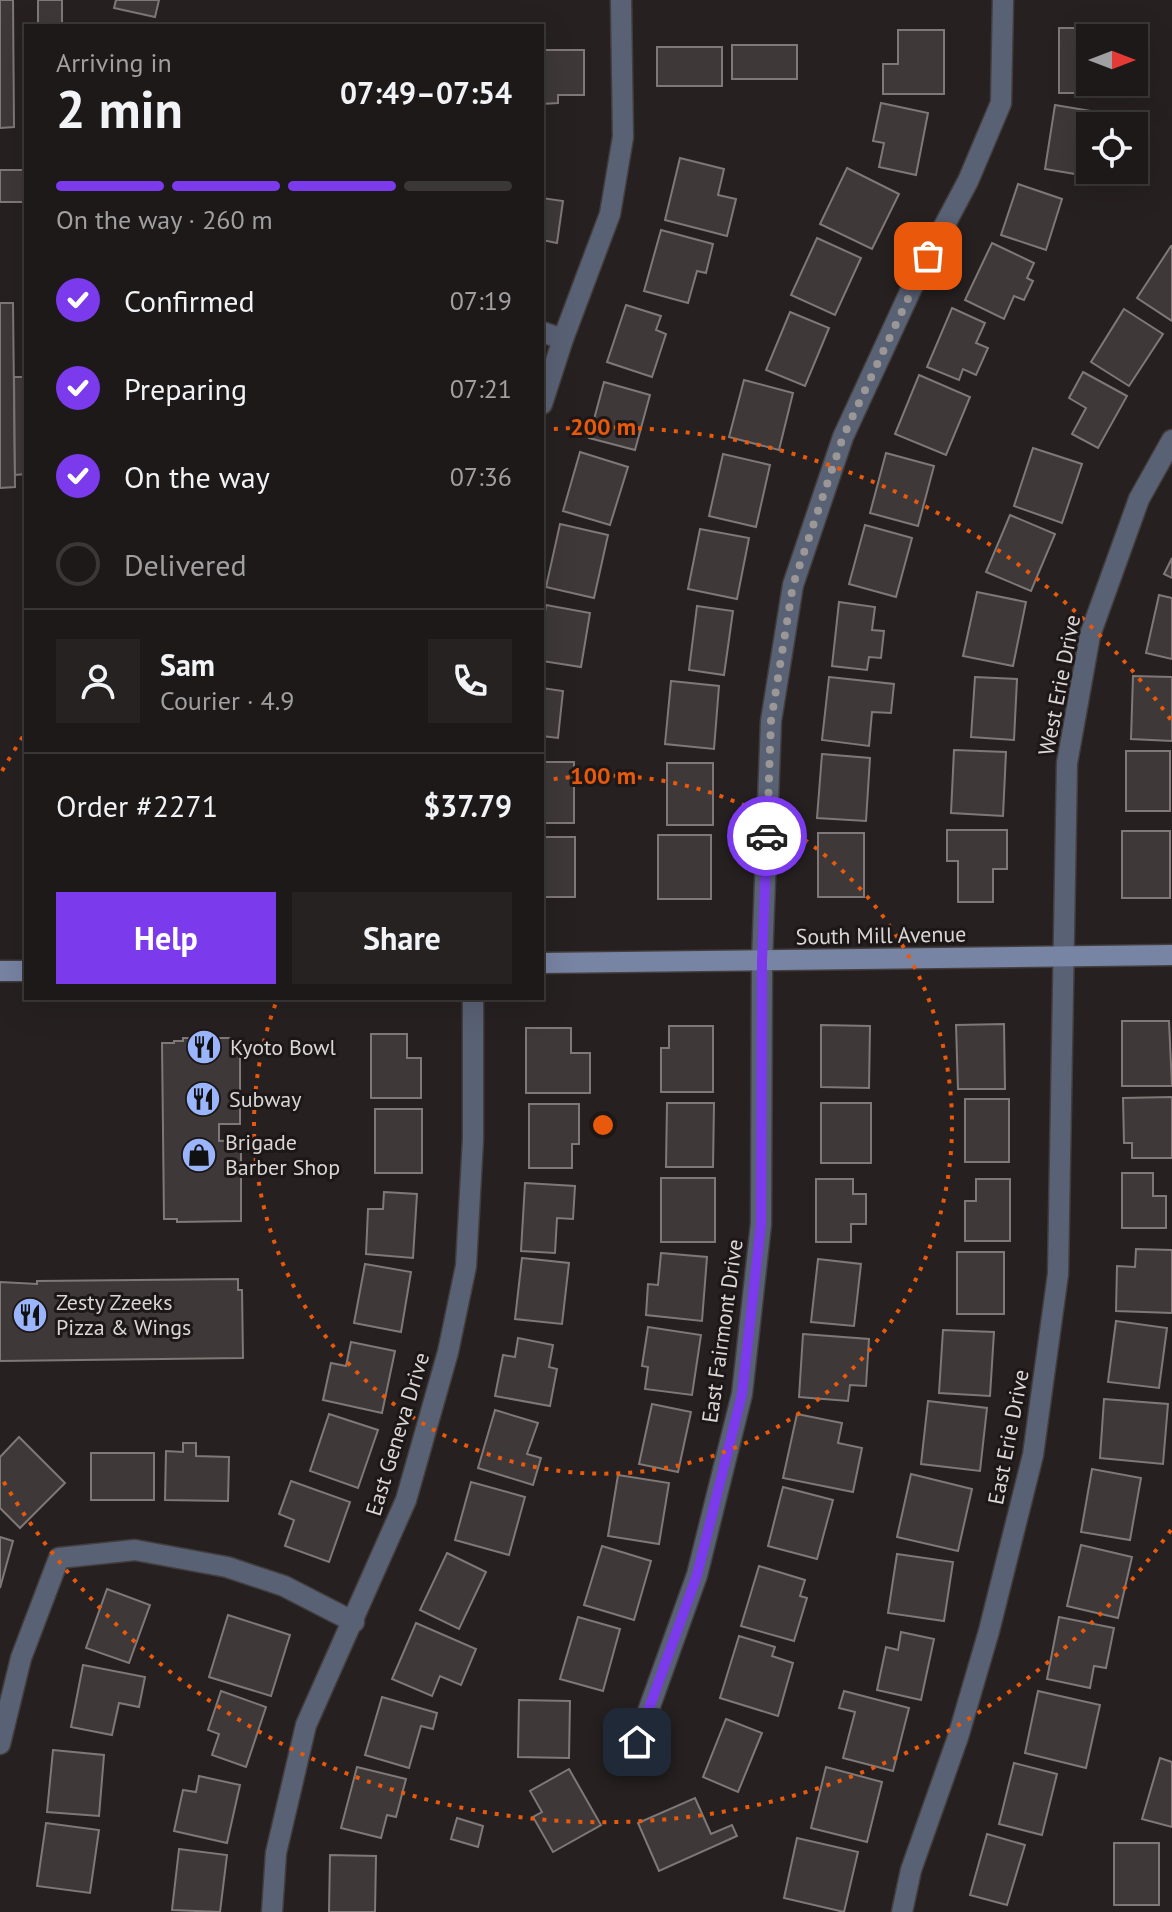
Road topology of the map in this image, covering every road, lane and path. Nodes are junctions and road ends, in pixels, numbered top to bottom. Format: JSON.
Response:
{"nodes":[{"id":1,"x":621,"y":0,"type":"edge"},
{"id":2,"x":1003,"y":0,"type":"edge"},
{"id":3,"x":544,"y":333,"type":"edge"},
{"id":4,"x":563,"y":339,"type":"junction"},
{"id":5,"x":544,"y":398,"type":"edge"},
{"id":6,"x":1172,"y":440,"type":"edge"},
{"id":7,"x":1062,"y":955,"type":"junction"},
{"id":8,"x":1172,"y":955,"type":"edge"},
{"id":9,"x":762,"y":961,"type":"junction"},
{"id":10,"x":544,"y":963,"type":"edge"},
{"id":11,"x":0,"y":971,"type":"edge"},
{"id":12,"x":24,"y":971,"type":"edge"},
{"id":13,"x":473,"y":1000,"type":"edge"},
{"id":14,"x":354,"y":1622,"type":"junction"},
{"id":15,"x":637,"y":1742,"type":"dead end"},
{"id":16,"x":0,"y":1744,"type":"edge"},
{"id":17,"x":272,"y":1912,"type":"edge"},
{"id":18,"x":902,"y":1912,"type":"edge"}],
"edges":[{"from":1,"to":4,"type":"street"},
{"from":2,"to":9,"type":"street","name":"East Fairmont Drive"},
{"from":3,"to":4,"type":"street"},
{"from":4,"to":5,"type":"street"},
{"from":6,"to":7,"type":"street","name":"West Erie Drive"},
{"from":7,"to":8,"type":"main road","name":"South Mill Avenue"},
{"from":7,"to":9,"type":"main road","name":"South Mill Avenue"},
{"from":7,"to":18,"type":"street","name":"East Erie Drive"},
{"from":9,"to":10,"type":"main road","name":"South Mill Avenue"},
{"from":9,"to":15,"type":"street","name":"East Fairmont Drive"},
{"from":11,"to":12,"type":"main road"},
{"from":13,"to":14,"type":"street","name":"East Geneva Drive"},
{"from":14,"to":16,"type":"street"},
{"from":14,"to":17,"type":"street","name":"East Geneva Drive"}]}
